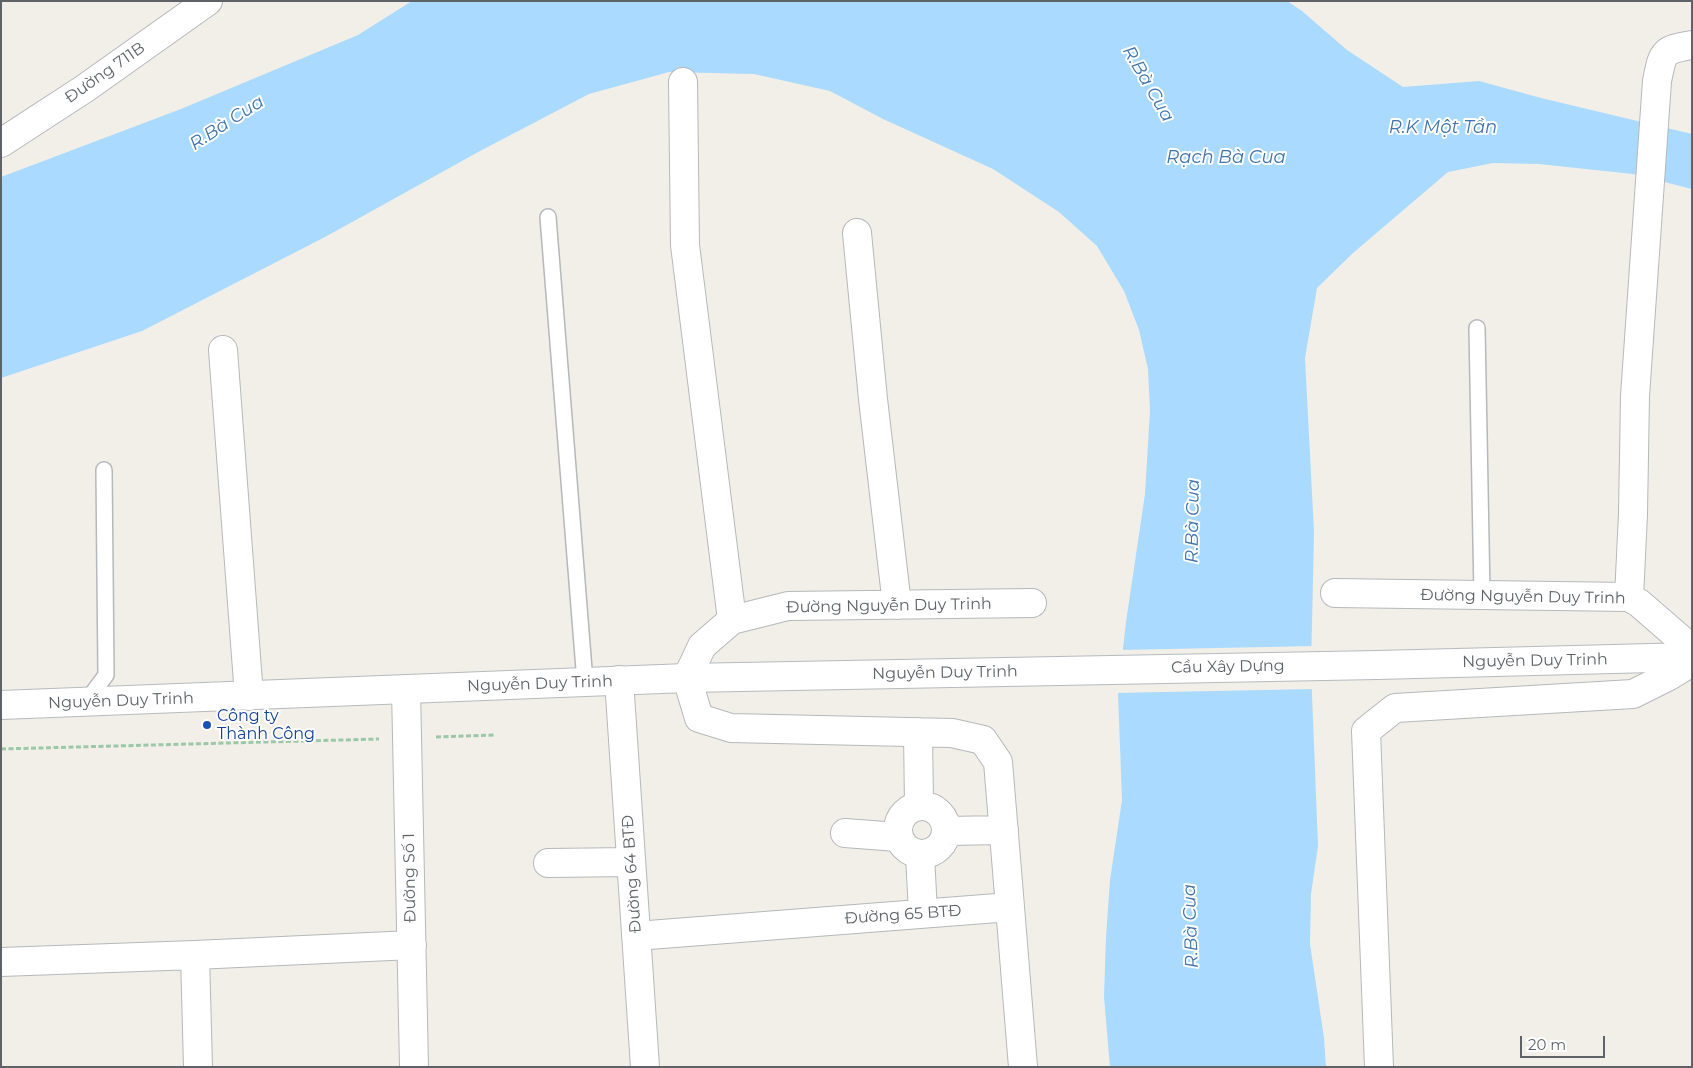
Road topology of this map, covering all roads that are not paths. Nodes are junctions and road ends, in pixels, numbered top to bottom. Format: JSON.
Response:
{"nodes":[{"id":1,"x":208,"y":1,"type":"edge"},
{"id":2,"x":1692,"y":45,"type":"edge"},
{"id":3,"x":683,"y":82,"type":"dead end"},
{"id":4,"x":1,"y":143,"type":"edge"},
{"id":5,"x":548,"y":218,"type":"dead end"},
{"id":6,"x":857,"y":233,"type":"dead end"},
{"id":7,"x":1477,"y":328,"type":"dead end"},
{"id":8,"x":223,"y":350,"type":"dead end"},
{"id":9,"x":104,"y":470,"type":"dead end"},
{"id":10,"x":1335,"y":593,"type":"dead end"},
{"id":11,"x":1482,"y":595,"type":"junction"},
{"id":12,"x":1629,"y":597,"type":"junction"},
{"id":13,"x":1032,"y":603,"type":"dead end"},
{"id":14,"x":897,"y":604,"type":"junction"},
{"id":15,"x":732,"y":620,"type":"junction"},
{"id":16,"x":1692,"y":650,"type":"edge"},
{"id":17,"x":1692,"y":657,"type":"edge"},
{"id":18,"x":1692,"y":662,"type":"edge"},
{"id":19,"x":1377,"y":665,"type":"joint"},
{"id":20,"x":1079,"y":670,"type":"joint"},
{"id":21,"x":687,"y":678,"type":"junction"},
{"id":22,"x":619,"y":680,"type":"junction"},
{"id":23,"x":585,"y":682,"type":"junction"},
{"id":24,"x":406,"y":689,"type":"junction"},
{"id":25,"x":249,"y":696,"type":"junction"},
{"id":26,"x":86,"y":702,"type":"junction"},
{"id":27,"x":1,"y":705,"type":"edge"},
{"id":28,"x":918,"y":732,"type":"junction"},
{"id":29,"x":919,"y":806,"type":"junction"},
{"id":30,"x":1004,"y":830,"type":"junction"},
{"id":31,"x":946,"y":831,"type":"junction"},
{"id":32,"x":845,"y":833,"type":"dead end"},
{"id":33,"x":898,"y":837,"type":"junction"},
{"id":34,"x":920,"y":855,"type":"junction"},
{"id":35,"x":548,"y":862,"type":"dead end"},
{"id":36,"x":631,"y":862,"type":"junction"},
{"id":37,"x":1010,"y":907,"type":"junction"},
{"id":38,"x":923,"y":913,"type":"junction"},
{"id":39,"x":636,"y":936,"type":"junction"},
{"id":40,"x":412,"y":945,"type":"junction"},
{"id":41,"x":195,"y":955,"type":"junction"},
{"id":42,"x":1,"y":962,"type":"edge"},
{"id":43,"x":198,"y":1067,"type":"edge"},
{"id":44,"x":414,"y":1067,"type":"edge"},
{"id":45,"x":645,"y":1067,"type":"edge"},
{"id":46,"x":1023,"y":1067,"type":"edge"},
{"id":47,"x":1379,"y":1067,"type":"edge"}],
"edges":[{"from":1,"to":4,"type":"street","name":"Đường 711B"},
{"from":2,"to":12,"type":"street"},
{"from":3,"to":15,"type":"street"},
{"from":5,"to":23,"type":"lane"},
{"from":6,"to":14,"type":"street"},
{"from":7,"to":11,"type":"lane"},
{"from":8,"to":25,"type":"street"},
{"from":9,"to":26,"type":"lane"},
{"from":10,"to":11,"type":"street","name":"Đường Nguyễn Duy Trinh"},
{"from":11,"to":12,"type":"street","name":"Đường Nguyễn Duy Trinh"},
{"from":12,"to":16,"type":"street","name":"Đường Nguyễn Duy Trinh"},
{"from":13,"to":14,"type":"street","name":"Đường Nguyễn Duy Trinh"},
{"from":14,"to":15,"type":"street","name":"Đường Nguyễn Duy Trinh"},
{"from":15,"to":21,"type":"street","name":"Đường Nguyễn Duy Trinh"},
{"from":17,"to":19,"type":"street","name":"Nguyễn Duy Trinh"},
{"from":18,"to":47,"type":"street"},
{"from":19,"to":20,"type":"street","name":"Cầu Xây Dựng"},
{"from":20,"to":21,"type":"street","name":"Nguyễn Duy Trinh"},
{"from":21,"to":22,"type":"street","name":"Nguyễn Duy Trinh"},
{"from":21,"to":28,"type":"street"},
{"from":22,"to":23,"type":"street","name":"Nguyễn Duy Trinh"},
{"from":22,"to":36,"type":"street","name":"Đường 64 BTĐ"},
{"from":23,"to":24,"type":"street","name":"Nguyễn Duy Trinh"},
{"from":24,"to":25,"type":"street","name":"Nguyễn Duy Trinh"},
{"from":24,"to":40,"type":"street","name":"Đường Số 1"},
{"from":25,"to":26,"type":"street","name":"Nguyễn Duy Trinh"},
{"from":26,"to":27,"type":"street","name":"Nguyễn Duy Trinh"},
{"from":28,"to":29,"type":"street"},
{"from":28,"to":30,"type":"street"},
{"from":29,"to":31,"type":"street"},
{"from":29,"to":33,"type":"street"},
{"from":30,"to":31,"type":"street"},
{"from":30,"to":37,"type":"street"},
{"from":31,"to":34,"type":"street"},
{"from":32,"to":33,"type":"street"},
{"from":33,"to":34,"type":"street"},
{"from":34,"to":38,"type":"street"},
{"from":35,"to":36,"type":"street"},
{"from":36,"to":39,"type":"street","name":"Đường 64 BTĐ"},
{"from":37,"to":38,"type":"street","name":"Đường 65 BTĐ"},
{"from":37,"to":46,"type":"street"},
{"from":38,"to":39,"type":"street","name":"Đường 65 BTĐ"},
{"from":39,"to":45,"type":"street","name":"Đường 64 BTĐ"},
{"from":40,"to":41,"type":"street"},
{"from":40,"to":44,"type":"street","name":"Đường Số 1"},
{"from":41,"to":42,"type":"street"},
{"from":41,"to":43,"type":"street"}]}
